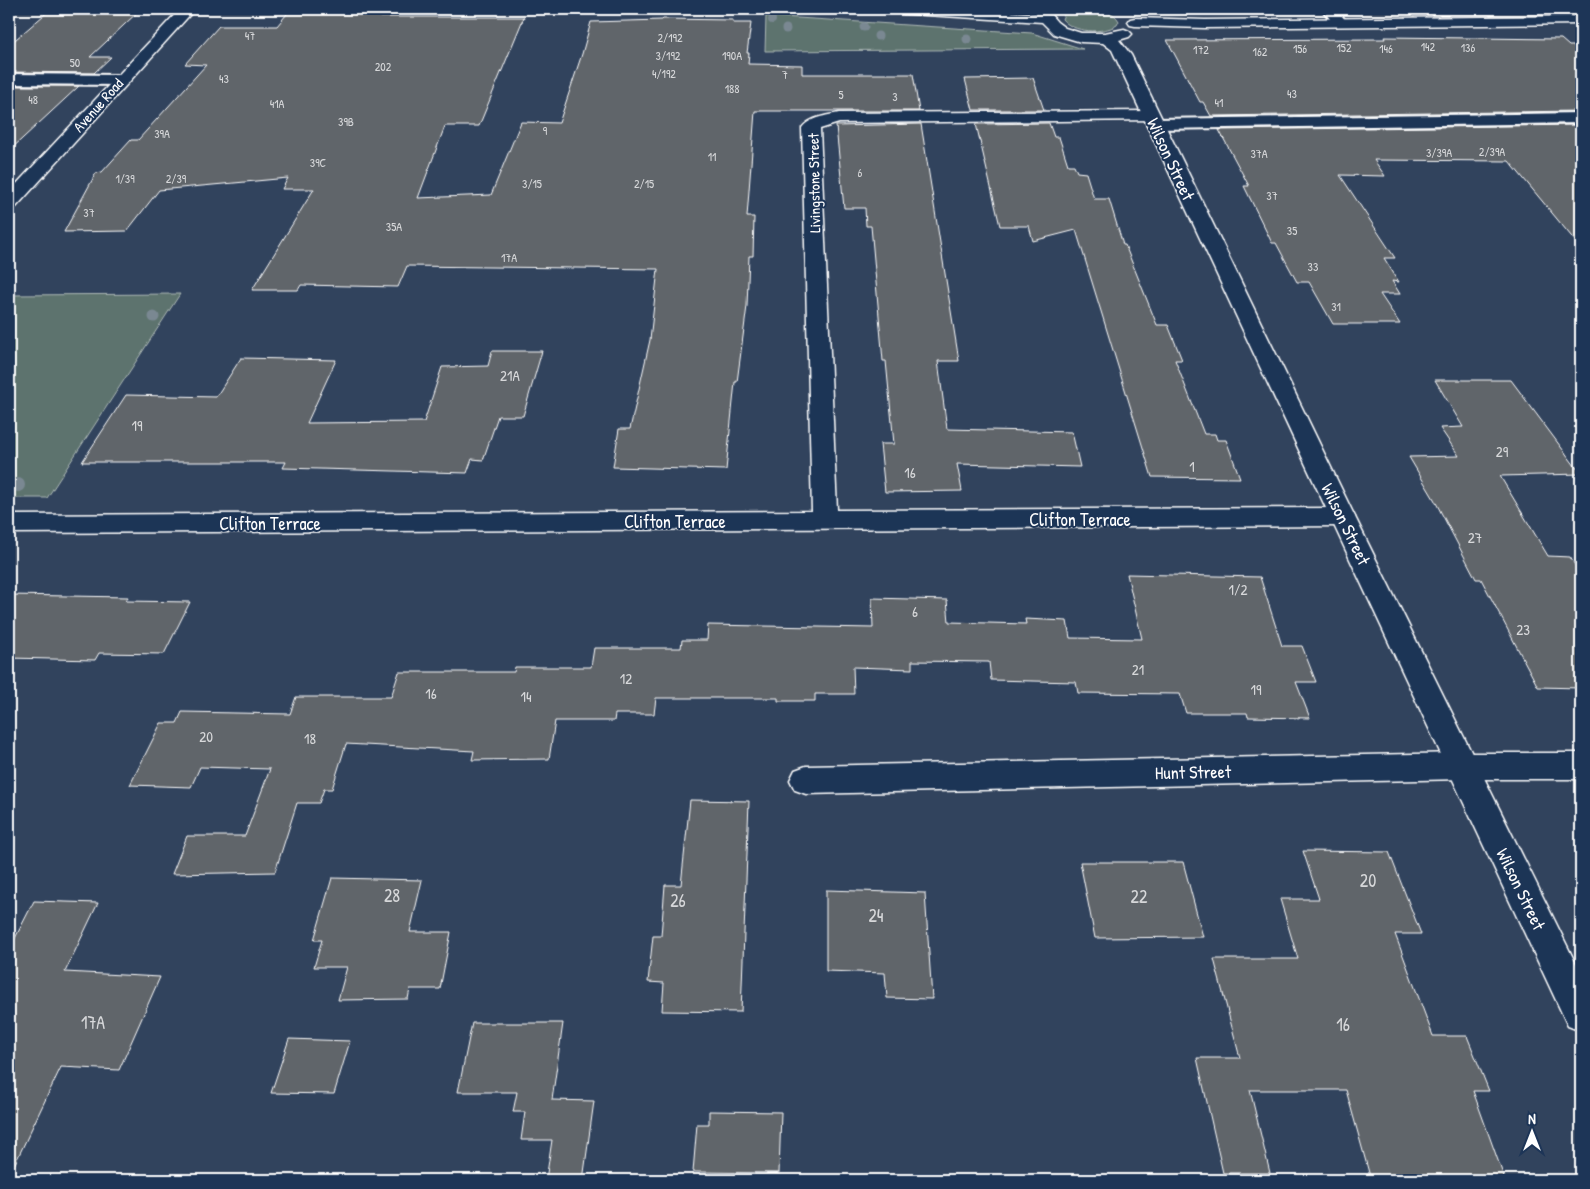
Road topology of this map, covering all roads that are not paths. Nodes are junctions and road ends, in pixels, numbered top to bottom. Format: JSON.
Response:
{"nodes":[{"id":1,"x":188,"y":9,"type":"edge"},
{"id":2,"x":893,"y":9,"type":"edge"},
{"id":3,"x":1329,"y":9,"type":"edge"},
{"id":4,"x":1049,"y":13,"type":"edge"},
{"id":5,"x":1581,"y":20,"type":"edge"},
{"id":6,"x":1340,"y":22,"type":"junction"},
{"id":7,"x":1107,"y":38,"type":"junction"},
{"id":8,"x":9,"y":79,"type":"edge"},
{"id":9,"x":121,"y":80,"type":"junction"},
{"id":10,"x":1581,"y":118,"type":"edge"},
{"id":11,"x":1152,"y":120,"type":"junction"},
{"id":12,"x":9,"y":203,"type":"edge"},
{"id":13,"x":1342,"y":517,"type":"junction"},
{"id":14,"x":825,"y":520,"type":"junction"},
{"id":15,"x":9,"y":524,"type":"edge"},
{"id":16,"x":1462,"y":766,"type":"junction"},
{"id":17,"x":1581,"y":766,"type":"edge"},
{"id":18,"x":806,"y":780,"type":"dead end"},
{"id":19,"x":1581,"y":1013,"type":"edge"}],
"edges":[{"from":1,"to":9,"type":"street","name":"Avenue Road"},
{"from":2,"to":4,"type":"street"},
{"from":3,"to":6,"type":"lane"},
{"from":4,"to":7,"type":"street"},
{"from":5,"to":6,"type":"street"},
{"from":6,"to":7,"type":"street"},
{"from":7,"to":11,"type":"street","name":"Wilson Street"},
{"from":8,"to":9,"type":"lane"},
{"from":9,"to":12,"type":"street","name":"Avenue Road"},
{"from":10,"to":11,"type":"lane"},
{"from":11,"to":13,"type":"street","name":"Wilson Street"},
{"from":11,"to":14,"type":"street","name":"Livingstone Street"},
{"from":13,"to":14,"type":"street","name":"Clifton Terrace"},
{"from":13,"to":16,"type":"street","name":"Wilson Street"},
{"from":14,"to":15,"type":"street","name":"Clifton Terrace"},
{"from":16,"to":17,"type":"street","name":"Hunt Street"},
{"from":16,"to":18,"type":"street","name":"Hunt Street"},
{"from":16,"to":19,"type":"street","name":"Wilson Street"}]}
